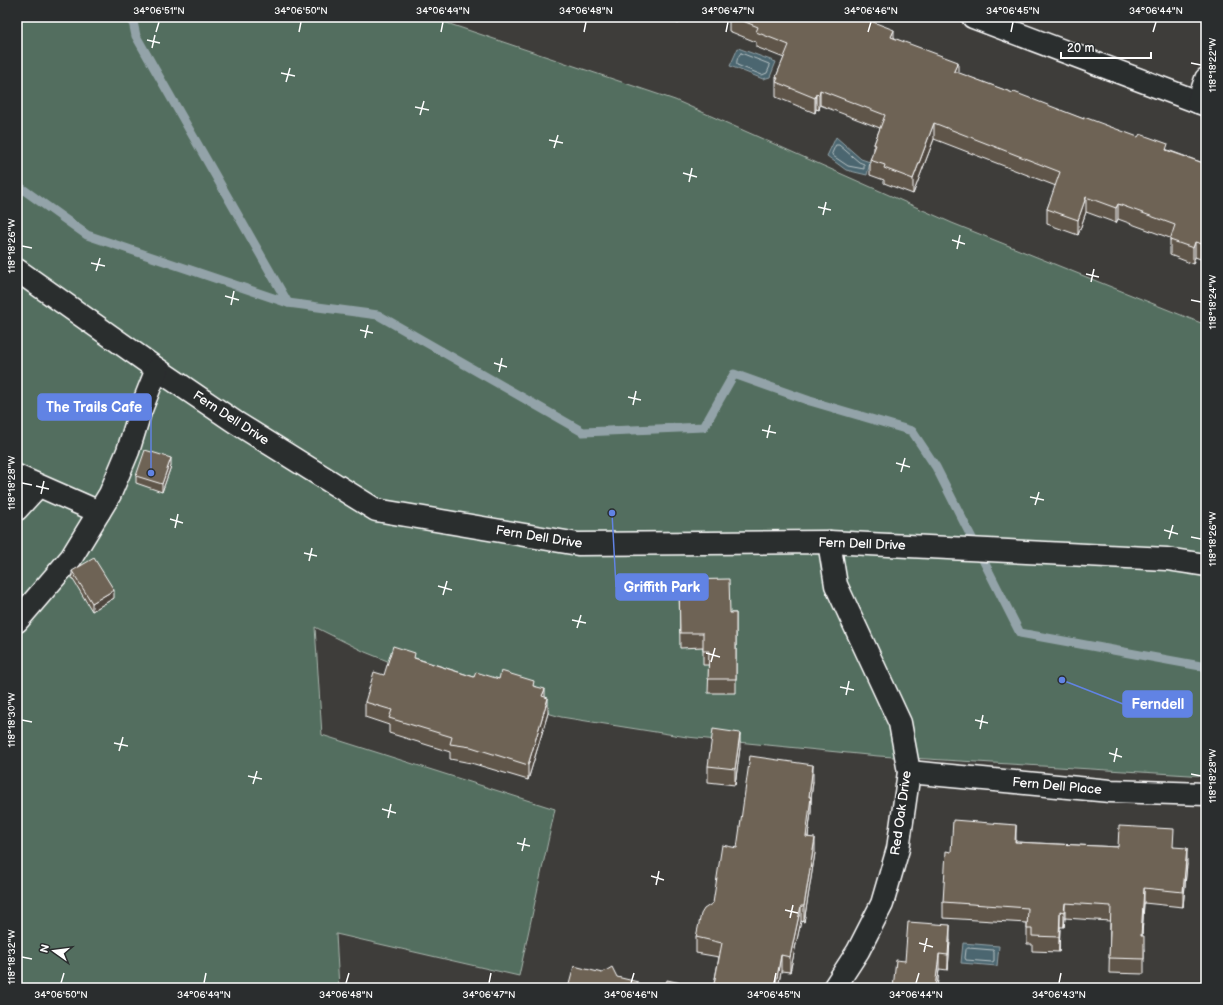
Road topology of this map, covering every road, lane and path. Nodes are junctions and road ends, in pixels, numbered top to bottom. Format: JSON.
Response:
{"nodes":[{"id":1,"x":972,"y":17,"type":"edge"},
{"id":2,"x":1206,"y":79,"type":"edge"},
{"id":3,"x":1202,"y":103,"type":"edge"},
{"id":4,"x":17,"y":270,"type":"edge"},
{"id":5,"x":157,"y":369,"type":"junction"},
{"id":6,"x":17,"y":476,"type":"edge"},
{"id":7,"x":38,"y":486,"type":"junction"},
{"id":8,"x":17,"y":509,"type":"edge"},
{"id":9,"x":99,"y":512,"type":"junction"},
{"id":10,"x":829,"y":542,"type":"junction"},
{"id":11,"x":1206,"y":565,"type":"edge"},
{"id":12,"x":17,"y":621,"type":"edge"},
{"id":13,"x":909,"y":772,"type":"junction"},
{"id":14,"x":1206,"y":794,"type":"edge"},
{"id":15,"x":834,"y":988,"type":"edge"}],
"edges":[{"from":1,"to":3,"type":"street"},
{"from":2,"to":3,"type":"street"},
{"from":4,"to":5,"type":"street","name":"Fern Dell Drive"},
{"from":5,"to":9,"type":"street"},
{"from":5,"to":10,"type":"street","name":"Fern Dell Drive"},
{"from":6,"to":7,"type":"street"},
{"from":7,"to":8,"type":"street"},
{"from":7,"to":9,"type":"street"},
{"from":9,"to":12,"type":"street"},
{"from":10,"to":11,"type":"street","name":"Fern Dell Drive"},
{"from":10,"to":13,"type":"street","name":"Red Oak Drive"},
{"from":13,"to":14,"type":"street","name":"Fern Dell Place"},
{"from":13,"to":15,"type":"street","name":"Red Oak Drive"}]}
